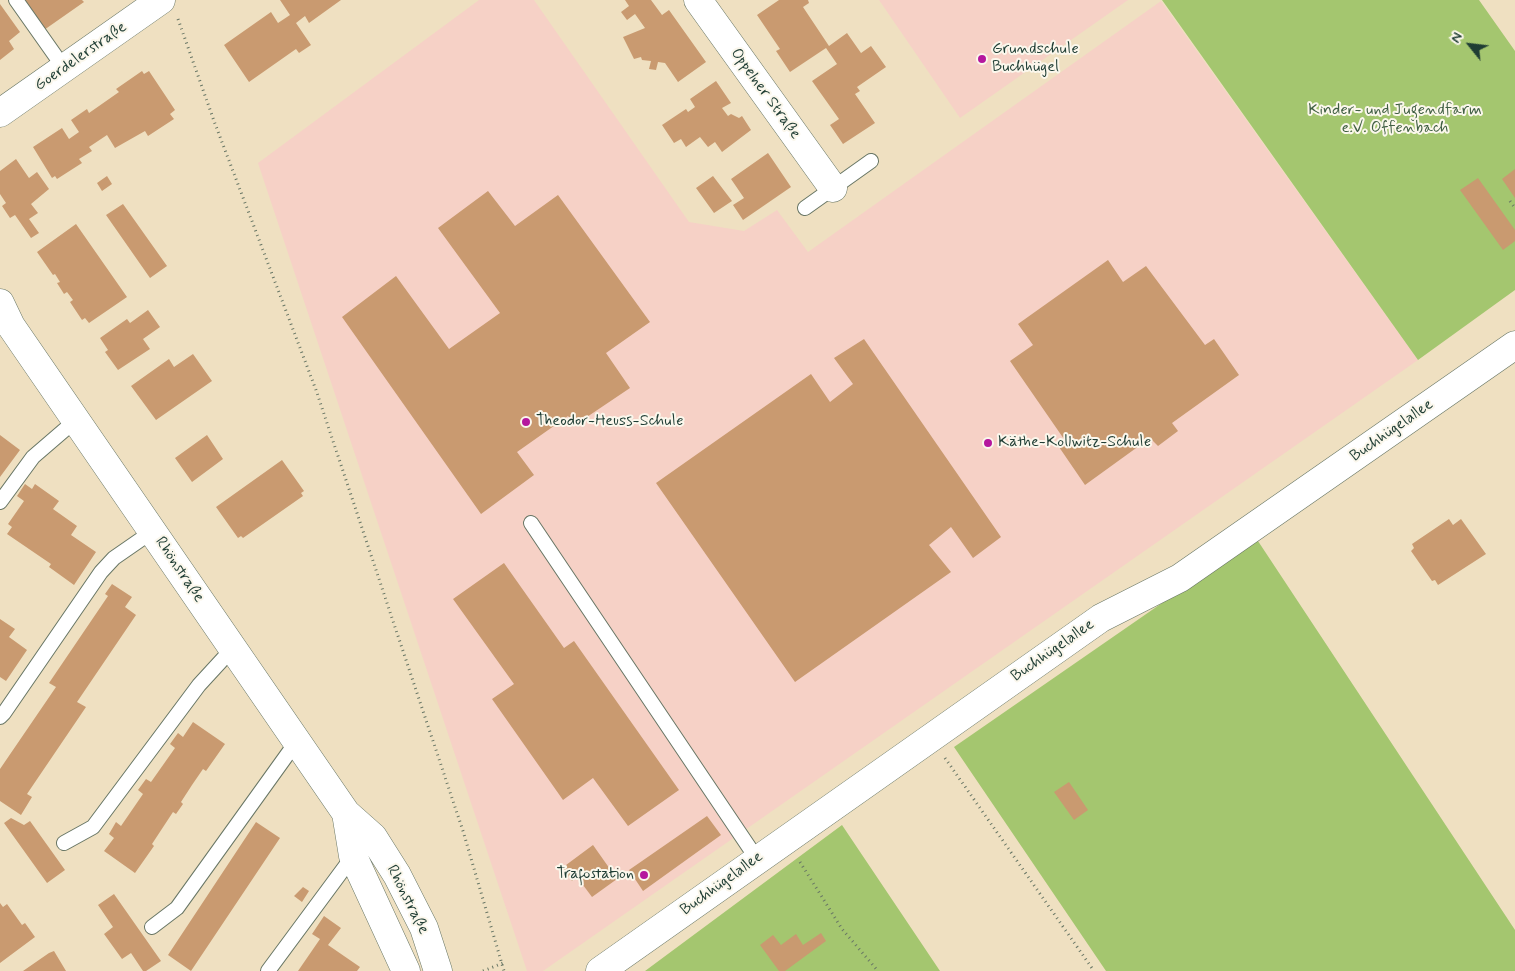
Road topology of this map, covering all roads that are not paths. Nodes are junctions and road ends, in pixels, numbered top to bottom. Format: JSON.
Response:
{"nodes":[{"id":1,"x":16,"y":0,"type":"edge"},
{"id":2,"x":698,"y":0,"type":"edge"},
{"id":3,"x":168,"y":5,"type":"edge"},
{"id":4,"x":64,"y":68,"type":"junction"},
{"id":5,"x":0,"y":113,"type":"edge"},
{"id":6,"x":871,"y":161,"type":"dead end"},
{"id":7,"x":833,"y":188,"type":"junction"},
{"id":8,"x":805,"y":208,"type":"dead end"},
{"id":9,"x":4,"y":315,"type":"edge"},
{"id":10,"x":1515,"y":345,"type":"edge"},
{"id":11,"x":76,"y":420,"type":"junction"},
{"id":12,"x":0,"y":502,"type":"edge"},
{"id":13,"x":531,"y":523,"type":"dead end"},
{"id":14,"x":152,"y":531,"type":"junction"},
{"id":15,"x":233,"y":648,"type":"junction"},
{"id":16,"x":0,"y":716,"type":"edge"},
{"id":17,"x":297,"y":741,"type":"junction"},
{"id":18,"x":346,"y":813,"type":"junction"},
{"id":19,"x":64,"y":843,"type":"dead end"},
{"id":20,"x":353,"y":856,"type":"junction"},
{"id":21,"x":756,"y":859,"type":"junction"},
{"id":22,"x":152,"y":927,"type":"dead end"},
{"id":23,"x":268,"y":971,"type":"edge"},
{"id":24,"x":406,"y":971,"type":"edge"},
{"id":25,"x":438,"y":971,"type":"edge"},
{"id":26,"x":600,"y":971,"type":"edge"}],
"edges":[{"from":1,"to":4,"type":"lane"},
{"from":2,"to":7,"type":"street","name":"Oppelner Straße"},
{"from":3,"to":4,"type":"street","name":"Goerdelerstraße"},
{"from":4,"to":5,"type":"street","name":"Goerdelerstraße"},
{"from":6,"to":7,"type":"lane"},
{"from":7,"to":8,"type":"lane"},
{"from":9,"to":11,"type":"street","name":"Rhönstraße"},
{"from":10,"to":21,"type":"street","name":"Buchhügelallee"},
{"from":11,"to":12,"type":"lane"},
{"from":11,"to":14,"type":"street","name":"Rhönstraße"},
{"from":13,"to":21,"type":"lane"},
{"from":14,"to":15,"type":"street","name":"Rhönstraße"},
{"from":14,"to":16,"type":"lane"},
{"from":15,"to":17,"type":"street","name":"Rhönstraße"},
{"from":15,"to":19,"type":"lane"},
{"from":17,"to":18,"type":"street","name":"Rhönstraße"},
{"from":17,"to":22,"type":"lane"},
{"from":18,"to":20,"type":"street","name":"Rhönstraße"},
{"from":18,"to":25,"type":"street","name":"Rhönstraße"},
{"from":20,"to":23,"type":"lane"},
{"from":20,"to":24,"type":"street","name":"Rhönstraße"},
{"from":21,"to":26,"type":"street","name":"Buchhügelallee"}]}
